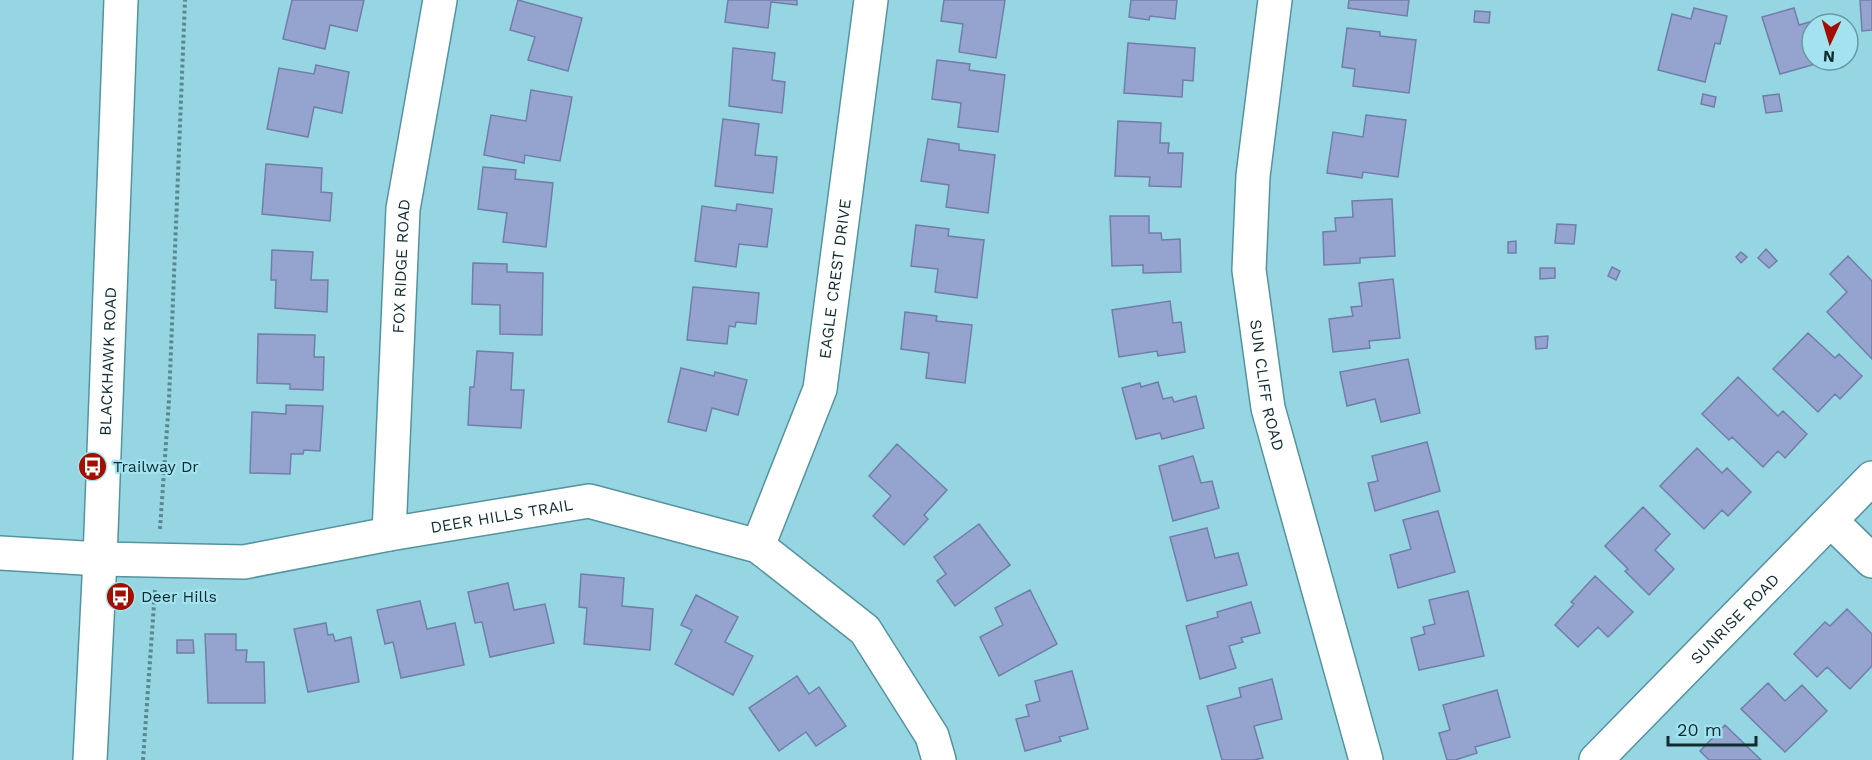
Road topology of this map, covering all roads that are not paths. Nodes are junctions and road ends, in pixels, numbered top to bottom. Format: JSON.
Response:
{"nodes":[{"id":1,"x":121,"y":0,"type":"edge"},
{"id":2,"x":440,"y":0,"type":"edge"},
{"id":3,"x":871,"y":0,"type":"edge"},
{"id":4,"x":1275,"y":0,"type":"edge"},
{"id":5,"x":1872,"y":478,"type":"edge"},
{"id":6,"x":1832,"y":521,"type":"junction"},
{"id":7,"x":389,"y":534,"type":"junction"},
{"id":8,"x":758,"y":546,"type":"junction"},
{"id":9,"x":0,"y":553,"type":"edge"},
{"id":10,"x":100,"y":559,"type":"junction"},
{"id":11,"x":1872,"y":561,"type":"edge"},
{"id":12,"x":90,"y":760,"type":"edge"},
{"id":13,"x":939,"y":760,"type":"edge"},
{"id":14,"x":1366,"y":760,"type":"edge"},
{"id":15,"x":1596,"y":760,"type":"edge"}],
"edges":[{"from":1,"to":10,"type":"street","name":"BLACKHAWK ROAD"},
{"from":2,"to":7,"type":"street","name":"FOX RIDGE ROAD"},
{"from":3,"to":8,"type":"street","name":"EAGLE CREST DRIVE"},
{"from":4,"to":14,"type":"street","name":"SUN CLIFF ROAD"},
{"from":5,"to":6,"type":"street","name":"SUNRISE ROAD"},
{"from":6,"to":11,"type":"street"},
{"from":6,"to":15,"type":"street","name":"SUNRISE ROAD"},
{"from":7,"to":8,"type":"street","name":"DEER HILLS TRAIL"},
{"from":7,"to":10,"type":"street","name":"DEER HILLS TRAIL"},
{"from":8,"to":13,"type":"street","name":"DEER HILLS TRAIL"},
{"from":9,"to":10,"type":"street","name":"DEER HILLS TRAIL"},
{"from":10,"to":12,"type":"street","name":"BLACKHAWK ROAD"}]}
